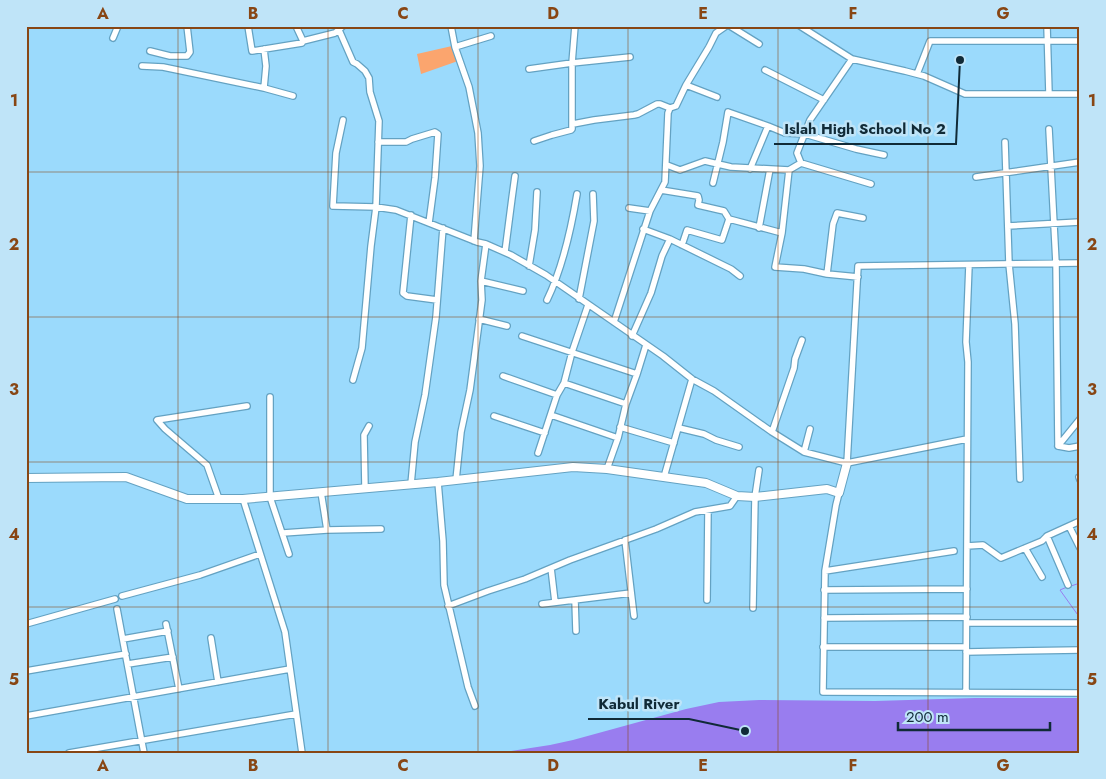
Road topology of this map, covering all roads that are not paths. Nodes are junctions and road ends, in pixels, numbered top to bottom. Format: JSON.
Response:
{"nodes":[{"id":1,"x":118,"y":26,"type":"edge"},
{"id":2,"x":186,"y":26,"type":"edge"},
{"id":3,"x":248,"y":26,"type":"edge"},
{"id":4,"x":296,"y":26,"type":"edge"},
{"id":5,"x":451,"y":26,"type":"edge"},
{"id":6,"x":575,"y":26,"type":"edge"},
{"id":7,"x":728,"y":26,"type":"edge"},
{"id":8,"x":800,"y":26,"type":"edge"},
{"id":9,"x":1047,"y":26,"type":"edge"},
{"id":10,"x":341,"y":28,"type":"edge"},
{"id":11,"x":491,"y":36,"type":"dead end"},
{"id":12,"x":113,"y":38,"type":"dead end"},
{"id":13,"x":1048,"y":40,"type":"junction"},
{"id":14,"x":1080,"y":40,"type":"edge"},
{"id":15,"x":303,"y":41,"type":"junction"},
{"id":16,"x":759,"y":44,"type":"dead end"},
{"id":17,"x":454,"y":47,"type":"junction"},
{"id":18,"x":264,"y":50,"type":"junction"},
{"id":19,"x":150,"y":51,"type":"dead end"},
{"id":20,"x":630,"y":58,"type":"dead end"},
{"id":21,"x":852,"y":59,"type":"junction"},
{"id":22,"x":572,"y":63,"type":"junction"},
{"id":23,"x":142,"y":66,"type":"dead end"},
{"id":24,"x":529,"y":69,"type":"dead end"},
{"id":25,"x":766,"y":70,"type":"dead end"},
{"id":26,"x":917,"y":74,"type":"junction"},
{"id":27,"x":686,"y":85,"type":"junction"},
{"id":28,"x":264,"y":88,"type":"junction"},
{"id":29,"x":1049,"y":94,"type":"junction"},
{"id":30,"x":1080,"y":94,"type":"edge"},
{"id":31,"x":294,"y":96,"type":"dead end"},
{"id":32,"x":717,"y":97,"type":"dead end"},
{"id":33,"x":824,"y":100,"type":"junction"},
{"id":34,"x":670,"y":108,"type":"junction"},
{"id":35,"x":344,"y":120,"type":"dead end"},
{"id":36,"x":573,"y":124,"type":"junction"},
{"id":37,"x":768,"y":126,"type":"junction"},
{"id":38,"x":1049,"y":129,"type":"dead end"},
{"id":39,"x":805,"y":134,"type":"junction"},
{"id":40,"x":534,"y":141,"type":"dead end"},
{"id":41,"x":378,"y":142,"type":"junction"},
{"id":42,"x":1005,"y":142,"type":"dead end"},
{"id":43,"x":884,"y":154,"type":"dead end"},
{"id":44,"x":1080,"y":162,"type":"edge"},
{"id":45,"x":801,"y":163,"type":"junction"},
{"id":46,"x":718,"y":164,"type":"junction"},
{"id":47,"x":666,"y":165,"type":"junction"},
{"id":48,"x":1051,"y":165,"type":"junction"},
{"id":49,"x":750,"y":169,"type":"junction"},
{"id":50,"x":770,"y":169,"type":"junction"},
{"id":51,"x":789,"y":170,"type":"junction"},
{"id":52,"x":1006,"y":172,"type":"junction"},
{"id":53,"x":516,"y":176,"type":"dead end"},
{"id":54,"x":976,"y":177,"type":"dead end"},
{"id":55,"x":713,"y":183,"type":"dead end"},
{"id":56,"x":871,"y":184,"type":"dead end"},
{"id":57,"x":661,"y":190,"type":"junction"},
{"id":58,"x":538,"y":192,"type":"dead end"},
{"id":59,"x":577,"y":194,"type":"dead end"},
{"id":60,"x":593,"y":194,"type":"dead end"},
{"id":61,"x":376,"y":207,"type":"junction"},
{"id":62,"x":629,"y":208,"type":"dead end"},
{"id":63,"x":650,"y":211,"type":"junction"},
{"id":64,"x":411,"y":215,"type":"junction"},
{"id":65,"x":863,"y":218,"type":"dead end"},
{"id":66,"x":728,"y":219,"type":"junction"},
{"id":67,"x":1080,"y":222,"type":"edge"},
{"id":68,"x":429,"y":223,"type":"junction"},
{"id":69,"x":1054,"y":224,"type":"junction"},
{"id":70,"x":1008,"y":226,"type":"junction"},
{"id":71,"x":443,"y":228,"type":"junction"},
{"id":72,"x":759,"y":228,"type":"junction"},
{"id":73,"x":643,"y":230,"type":"junction"},
{"id":74,"x":782,"y":233,"type":"junction"},
{"id":75,"x":670,"y":239,"type":"junction"},
{"id":76,"x":474,"y":240,"type":"junction"},
{"id":77,"x":486,"y":244,"type":"junction"},
{"id":78,"x":682,"y":245,"type":"junction"},
{"id":79,"x":505,"y":252,"type":"junction"},
{"id":80,"x":1056,"y":263,"type":"junction"},
{"id":81,"x":1080,"y":263,"type":"edge"},
{"id":82,"x":1009,"y":264,"type":"junction"},
{"id":83,"x":968,"y":265,"type":"junction"},
{"id":84,"x":529,"y":266,"type":"junction"},
{"id":85,"x":827,"y":274,"type":"junction"},
{"id":86,"x":740,"y":276,"type":"dead end"},
{"id":87,"x":858,"y":277,"type":"junction"},
{"id":88,"x":481,"y":281,"type":"junction"},
{"id":89,"x":555,"y":282,"type":"junction"},
{"id":90,"x":523,"y":291,"type":"dead end"},
{"id":91,"x":579,"y":298,"type":"junction"},
{"id":92,"x":437,"y":300,"type":"junction"},
{"id":93,"x":547,"y":300,"type":"dead end"},
{"id":94,"x":588,"y":305,"type":"junction"},
{"id":95,"x":480,"y":318,"type":"junction"},
{"id":96,"x":614,"y":322,"type":"junction"},
{"id":97,"x":507,"y":326,"type":"dead end"},
{"id":98,"x":522,"y":336,"type":"dead end"},
{"id":99,"x":632,"y":336,"type":"junction"},
{"id":100,"x":802,"y":340,"type":"dead end"},
{"id":101,"x":646,"y":346,"type":"junction"},
{"id":102,"x":572,"y":352,"type":"junction"},
{"id":103,"x":637,"y":374,"type":"junction"},
{"id":104,"x":503,"y":376,"type":"dead end"},
{"id":105,"x":692,"y":379,"type":"junction"},
{"id":106,"x":353,"y":380,"type":"dead end"},
{"id":107,"x":564,"y":383,"type":"junction"},
{"id":108,"x":557,"y":395,"type":"junction"},
{"id":109,"x":270,"y":397,"type":"dead end"},
{"id":110,"x":626,"y":404,"type":"junction"},
{"id":111,"x":248,"y":406,"type":"dead end"},
{"id":112,"x":551,"y":415,"type":"junction"},
{"id":113,"x":494,"y":416,"type":"dead end"},
{"id":114,"x":1080,"y":419,"type":"edge"},
{"id":115,"x":369,"y":426,"type":"dead end"},
{"id":116,"x":620,"y":427,"type":"junction"},
{"id":117,"x":679,"y":428,"type":"junction"},
{"id":118,"x":810,"y":429,"type":"dead end"},
{"id":119,"x":772,"y":432,"type":"junction"},
{"id":120,"x":544,"y":433,"type":"junction"},
{"id":121,"x":618,"y":438,"type":"junction"},
{"id":122,"x":967,"y":439,"type":"junction"},
{"id":123,"x":674,"y":443,"type":"junction"},
{"id":124,"x":1058,"y":446,"type":"junction"},
{"id":125,"x":1080,"y":446,"type":"edge"},
{"id":126,"x":739,"y":448,"type":"dead end"},
{"id":127,"x":804,"y":452,"type":"junction"},
{"id":128,"x":538,"y":453,"type":"dead end"},
{"id":129,"x":847,"y":462,"type":"junction"},
{"id":130,"x":607,"y":469,"type":"junction"},
{"id":131,"x":759,"y":470,"type":"dead end"},
{"id":132,"x":664,"y":477,"type":"junction"},
{"id":133,"x":26,"y":478,"type":"edge"},
{"id":134,"x":1020,"y":479,"type":"dead end"},
{"id":135,"x":456,"y":480,"type":"junction"},
{"id":136,"x":438,"y":482,"type":"junction"},
{"id":137,"x":410,"y":484,"type":"junction"},
{"id":138,"x":365,"y":488,"type":"junction"},
{"id":139,"x":321,"y":492,"type":"junction"},
{"id":140,"x":839,"y":493,"type":"junction"},
{"id":141,"x":737,"y":496,"type":"junction"},
{"id":142,"x":270,"y":497,"type":"junction"},
{"id":143,"x":755,"y":497,"type":"junction"},
{"id":144,"x":219,"y":499,"type":"junction"},
{"id":145,"x":243,"y":499,"type":"junction"},
{"id":146,"x":708,"y":510,"type":"junction"},
{"id":147,"x":1080,"y":521,"type":"edge"},
{"id":148,"x":1069,"y":526,"type":"junction"},
{"id":149,"x":381,"y":529,"type":"dead end"},
{"id":150,"x":327,"y":530,"type":"junction"},
{"id":151,"x":283,"y":533,"type":"junction"},
{"id":152,"x":1047,"y":536,"type":"junction"},
{"id":153,"x":625,"y":540,"type":"junction"},
{"id":154,"x":967,"y":546,"type":"junction"},
{"id":155,"x":1025,"y":548,"type":"junction"},
{"id":156,"x":1080,"y":548,"type":"edge"},
{"id":157,"x":954,"y":551,"type":"dead end"},
{"id":158,"x":260,"y":554,"type":"junction"},
{"id":159,"x":289,"y":554,"type":"dead end"},
{"id":160,"x":551,"y":568,"type":"junction"},
{"id":161,"x":825,"y":571,"type":"junction"},
{"id":162,"x":1042,"y":577,"type":"dead end"},
{"id":163,"x":1068,"y":585,"type":"dead end"},
{"id":164,"x":967,"y":589,"type":"junction"},
{"id":165,"x":824,"y":590,"type":"junction"},
{"id":166,"x":631,"y":593,"type":"junction"},
{"id":167,"x":122,"y":596,"type":"dead end"},
{"id":168,"x":115,"y":599,"type":"dead end"},
{"id":169,"x":575,"y":600,"type":"junction"},
{"id":170,"x":707,"y":600,"type":"dead end"},
{"id":171,"x":555,"y":602,"type":"junction"},
{"id":172,"x":542,"y":604,"type":"dead end"},
{"id":173,"x":448,"y":606,"type":"junction"},
{"id":174,"x":752,"y":608,"type":"dead end"},
{"id":175,"x":117,"y":609,"type":"dead end"},
{"id":176,"x":634,"y":616,"type":"dead end"},
{"id":177,"x":824,"y":618,"type":"junction"},
{"id":178,"x":967,"y":620,"type":"junction"},
{"id":179,"x":1078,"y":623,"type":"dead end"},
{"id":180,"x":26,"y":624,"type":"edge"},
{"id":181,"x":166,"y":624,"type":"dead end"},
{"id":182,"x":168,"y":631,"type":"junction"},
{"id":183,"x":576,"y":631,"type":"dead end"},
{"id":184,"x":211,"y":638,"type":"dead end"},
{"id":185,"x":123,"y":639,"type":"junction"},
{"id":186,"x":823,"y":647,"type":"junction"},
{"id":187,"x":966,"y":649,"type":"junction"},
{"id":188,"x":1080,"y":650,"type":"edge"},
{"id":189,"x":126,"y":654,"type":"junction"},
{"id":190,"x":173,"y":657,"type":"junction"},
{"id":191,"x":128,"y":664,"type":"junction"},
{"id":192,"x":290,"y":669,"type":"junction"},
{"id":193,"x":26,"y":672,"type":"edge"},
{"id":194,"x":218,"y":682,"type":"junction"},
{"id":195,"x":178,"y":689,"type":"junction"},
{"id":196,"x":966,"y":692,"type":"junction"},
{"id":197,"x":1080,"y":693,"type":"edge"},
{"id":198,"x":134,"y":697,"type":"junction"},
{"id":199,"x":475,"y":706,"type":"dead end"},
{"id":200,"x":296,"y":714,"type":"junction"},
{"id":201,"x":26,"y":716,"type":"edge"},
{"id":202,"x":142,"y":740,"type":"junction"},
{"id":203,"x":69,"y":753,"type":"edge"},
{"id":204,"x":144,"y":753,"type":"edge"},
{"id":205,"x":302,"y":753,"type":"edge"}],
"edges":[{"from":1,"to":12,"type":"street"},
{"from":2,"to":19,"type":"street"},
{"from":3,"to":18,"type":"street"},
{"from":4,"to":15,"type":"street"},
{"from":5,"to":17,"type":"street"},
{"from":6,"to":22,"type":"street"},
{"from":7,"to":16,"type":"street"},
{"from":7,"to":27,"type":"street"},
{"from":8,"to":21,"type":"street"},
{"from":9,"to":13,"type":"street"},
{"from":10,"to":15,"type":"street"},
{"from":10,"to":41,"type":"street"},
{"from":11,"to":17,"type":"street"},
{"from":13,"to":14,"type":"street"},
{"from":13,"to":26,"type":"street"},
{"from":13,"to":29,"type":"street"},
{"from":15,"to":18,"type":"street"},
{"from":17,"to":76,"type":"street"},
{"from":18,"to":28,"type":"street"},
{"from":20,"to":22,"type":"street"},
{"from":21,"to":26,"type":"street"},
{"from":21,"to":33,"type":"street"},
{"from":22,"to":24,"type":"street"},
{"from":22,"to":36,"type":"street"},
{"from":23,"to":28,"type":"street"},
{"from":25,"to":33,"type":"street"},
{"from":26,"to":29,"type":"street"},
{"from":27,"to":32,"type":"street"},
{"from":27,"to":34,"type":"street"},
{"from":28,"to":31,"type":"street"},
{"from":29,"to":30,"type":"street"},
{"from":33,"to":39,"type":"street"},
{"from":34,"to":36,"type":"street"},
{"from":34,"to":47,"type":"street"},
{"from":35,"to":61,"type":"street"},
{"from":36,"to":40,"type":"street"},
{"from":37,"to":39,"type":"street"},
{"from":37,"to":46,"type":"street"},
{"from":37,"to":49,"type":"street"},
{"from":38,"to":48,"type":"street"},
{"from":39,"to":43,"type":"street"},
{"from":39,"to":45,"type":"street"},
{"from":41,"to":61,"type":"street"},
{"from":41,"to":68,"type":"street"},
{"from":42,"to":52,"type":"street"},
{"from":44,"to":48,"type":"street"},
{"from":45,"to":51,"type":"street"},
{"from":45,"to":56,"type":"street"},
{"from":46,"to":47,"type":"street"},
{"from":46,"to":49,"type":"street"},
{"from":46,"to":55,"type":"street"},
{"from":47,"to":57,"type":"street"},
{"from":48,"to":52,"type":"street"},
{"from":48,"to":69,"type":"street"},
{"from":49,"to":50,"type":"street"},
{"from":50,"to":51,"type":"street"},
{"from":50,"to":72,"type":"street"},
{"from":51,"to":74,"type":"street"},
{"from":52,"to":54,"type":"street"},
{"from":52,"to":70,"type":"street"},
{"from":53,"to":79,"type":"street"},
{"from":57,"to":63,"type":"street"},
{"from":57,"to":66,"type":"street"},
{"from":58,"to":84,"type":"street"},
{"from":59,"to":89,"type":"street"},
{"from":60,"to":91,"type":"street"},
{"from":61,"to":64,"type":"street"},
{"from":61,"to":106,"type":"street"},
{"from":62,"to":63,"type":"street"},
{"from":63,"to":73,"type":"street"},
{"from":64,"to":68,"type":"street"},
{"from":64,"to":92,"type":"street"},
{"from":65,"to":85,"type":"street"},
{"from":66,"to":72,"type":"street"},
{"from":66,"to":78,"type":"street"},
{"from":67,"to":69,"type":"street"},
{"from":68,"to":71,"type":"street"},
{"from":69,"to":70,"type":"street"},
{"from":69,"to":80,"type":"street"},
{"from":70,"to":82,"type":"street"},
{"from":71,"to":76,"type":"street"},
{"from":71,"to":92,"type":"street"},
{"from":72,"to":74,"type":"street"},
{"from":73,"to":75,"type":"street"},
{"from":73,"to":96,"type":"street"},
{"from":74,"to":85,"type":"street"},
{"from":75,"to":78,"type":"street"},
{"from":75,"to":99,"type":"street"},
{"from":76,"to":77,"type":"street"},
{"from":77,"to":79,"type":"street"},
{"from":77,"to":88,"type":"street"},
{"from":78,"to":86,"type":"street"},
{"from":79,"to":84,"type":"street"},
{"from":80,"to":81,"type":"street"},
{"from":80,"to":82,"type":"street"},
{"from":80,"to":124,"type":"street"},
{"from":82,"to":83,"type":"street"},
{"from":82,"to":134,"type":"street"},
{"from":83,"to":87,"type":"street"},
{"from":83,"to":122,"type":"street"},
{"from":84,"to":89,"type":"street"},
{"from":85,"to":87,"type":"street"},
{"from":87,"to":129,"type":"street"},
{"from":88,"to":90,"type":"street"},
{"from":88,"to":95,"type":"street"},
{"from":89,"to":91,"type":"street"},
{"from":89,"to":93,"type":"street"},
{"from":91,"to":94,"type":"street"},
{"from":92,"to":137,"type":"street"},
{"from":94,"to":96,"type":"street"},
{"from":94,"to":102,"type":"street"},
{"from":95,"to":97,"type":"street"},
{"from":95,"to":135,"type":"street"},
{"from":96,"to":99,"type":"street"},
{"from":98,"to":102,"type":"street"},
{"from":99,"to":101,"type":"street"},
{"from":100,"to":119,"type":"street"},
{"from":101,"to":103,"type":"street"},
{"from":101,"to":105,"type":"street"},
{"from":102,"to":103,"type":"street"},
{"from":102,"to":107,"type":"street"},
{"from":103,"to":110,"type":"street"},
{"from":104,"to":108,"type":"street"},
{"from":105,"to":117,"type":"street"},
{"from":105,"to":119,"type":"street"},
{"from":107,"to":108,"type":"street"},
{"from":107,"to":110,"type":"street"},
{"from":108,"to":112,"type":"street"},
{"from":109,"to":142,"type":"street"},
{"from":110,"to":116,"type":"street"},
{"from":111,"to":144,"type":"street"},
{"from":112,"to":120,"type":"street"},
{"from":112,"to":121,"type":"street"},
{"from":113,"to":120,"type":"street"},
{"from":114,"to":124,"type":"street"},
{"from":115,"to":138,"type":"street"},
{"from":116,"to":121,"type":"street"},
{"from":116,"to":123,"type":"street"},
{"from":117,"to":123,"type":"street"},
{"from":117,"to":126,"type":"street"},
{"from":118,"to":127,"type":"street"},
{"from":119,"to":127,"type":"street"},
{"from":120,"to":128,"type":"street"},
{"from":121,"to":130,"type":"street"},
{"from":122,"to":129,"type":"street"},
{"from":122,"to":154,"type":"street"},
{"from":123,"to":132,"type":"street"},
{"from":124,"to":125,"type":"street"},
{"from":127,"to":129,"type":"street"},
{"from":129,"to":140,"type":"street"},
{"from":130,"to":132,"type":"street"},
{"from":130,"to":135,"type":"street"},
{"from":131,"to":143,"type":"street"},
{"from":132,"to":141,"type":"street"},
{"from":133,"to":144,"type":"street"},
{"from":135,"to":136,"type":"street"},
{"from":136,"to":137,"type":"street"},
{"from":136,"to":173,"type":"street"},
{"from":137,"to":138,"type":"street"},
{"from":138,"to":139,"type":"street"},
{"from":139,"to":142,"type":"street"},
{"from":139,"to":150,"type":"street"},
{"from":140,"to":143,"type":"street"},
{"from":140,"to":161,"type":"street"},
{"from":141,"to":143,"type":"street"},
{"from":141,"to":146,"type":"street"},
{"from":142,"to":145,"type":"street"},
{"from":142,"to":151,"type":"street"},
{"from":143,"to":174,"type":"street"},
{"from":144,"to":145,"type":"street"},
{"from":145,"to":158,"type":"street"},
{"from":146,"to":153,"type":"street"},
{"from":146,"to":170,"type":"street"},
{"from":147,"to":148,"type":"street"},
{"from":148,"to":152,"type":"street"},
{"from":148,"to":156,"type":"street"},
{"from":149,"to":150,"type":"street"},
{"from":150,"to":151,"type":"street"},
{"from":151,"to":159,"type":"street"},
{"from":152,"to":155,"type":"street"},
{"from":152,"to":163,"type":"street"},
{"from":153,"to":160,"type":"street"},
{"from":153,"to":166,"type":"street"},
{"from":154,"to":155,"type":"street"},
{"from":154,"to":164,"type":"street"},
{"from":155,"to":162,"type":"street"},
{"from":157,"to":161,"type":"street"},
{"from":158,"to":167,"type":"street"},
{"from":158,"to":192,"type":"street"},
{"from":160,"to":171,"type":"street"},
{"from":160,"to":173,"type":"street"},
{"from":161,"to":165,"type":"street"},
{"from":164,"to":165,"type":"street"},
{"from":164,"to":178,"type":"street"},
{"from":165,"to":177,"type":"street"},
{"from":166,"to":169,"type":"street"},
{"from":166,"to":176,"type":"street"},
{"from":168,"to":180,"type":"street"},
{"from":169,"to":171,"type":"street"},
{"from":169,"to":183,"type":"street"},
{"from":171,"to":172,"type":"street"},
{"from":173,"to":199,"type":"street"},
{"from":175,"to":185,"type":"street"},
{"from":177,"to":178,"type":"street"},
{"from":177,"to":186,"type":"street"},
{"from":178,"to":179,"type":"street"},
{"from":178,"to":187,"type":"street"},
{"from":181,"to":182,"type":"street"},
{"from":182,"to":185,"type":"street"},
{"from":182,"to":190,"type":"street"},
{"from":184,"to":194,"type":"street"},
{"from":185,"to":189,"type":"street"},
{"from":186,"to":187,"type":"street"},
{"from":186,"to":196,"type":"street"},
{"from":187,"to":188,"type":"street"},
{"from":187,"to":196,"type":"street"},
{"from":189,"to":191,"type":"street"},
{"from":189,"to":193,"type":"street"},
{"from":190,"to":191,"type":"street"},
{"from":190,"to":195,"type":"street"},
{"from":191,"to":198,"type":"street"},
{"from":192,"to":194,"type":"street"},
{"from":192,"to":200,"type":"street"},
{"from":194,"to":195,"type":"street"},
{"from":195,"to":198,"type":"street"},
{"from":196,"to":197,"type":"street"},
{"from":198,"to":201,"type":"street"},
{"from":198,"to":202,"type":"street"},
{"from":200,"to":202,"type":"street"},
{"from":200,"to":205,"type":"street"},
{"from":202,"to":203,"type":"street"},
{"from":202,"to":204,"type":"street"}]}
